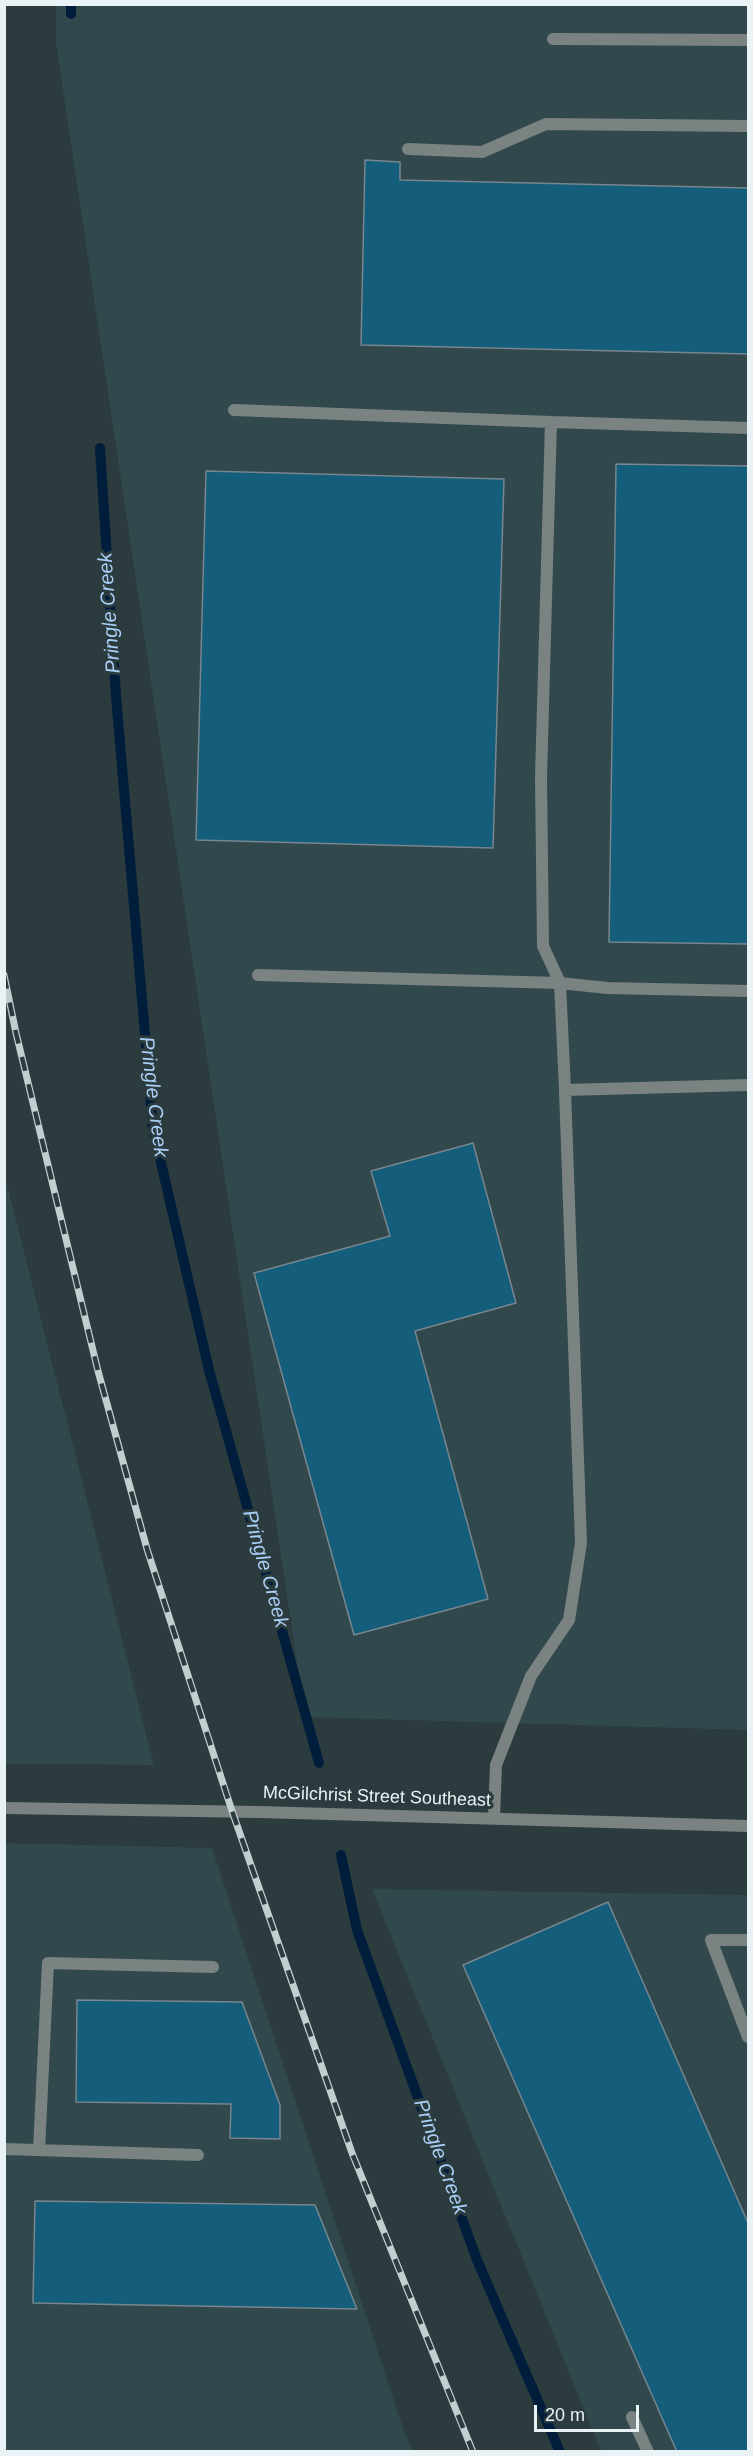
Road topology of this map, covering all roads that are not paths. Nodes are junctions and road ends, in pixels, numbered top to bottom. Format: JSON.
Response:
{"nodes":[{"id":1,"x":553,"y":39,"type":"dead end"},
{"id":2,"x":748,"y":40,"type":"edge"},
{"id":3,"x":748,"y":126,"type":"edge"},
{"id":4,"x":408,"y":149,"type":"dead end"},
{"id":5,"x":234,"y":410,"type":"dead end"},
{"id":6,"x":551,"y":422,"type":"junction"},
{"id":7,"x":748,"y":428,"type":"edge"},
{"id":8,"x":258,"y":975,"type":"dead end"},
{"id":9,"x":560,"y":983,"type":"junction"},
{"id":10,"x":748,"y":991,"type":"edge"},
{"id":11,"x":748,"y":1085,"type":"edge"},
{"id":12,"x":565,"y":1090,"type":"junction"},
{"id":13,"x":4,"y":1808,"type":"edge"},
{"id":14,"x":494,"y":1818,"type":"junction"},
{"id":15,"x":748,"y":1826,"type":"edge"},
{"id":16,"x":748,"y":1940,"type":"edge"},
{"id":17,"x":213,"y":1967,"type":"dead end"},
{"id":18,"x":748,"y":2037,"type":"edge"},
{"id":19,"x":4,"y":2149,"type":"edge"},
{"id":20,"x":39,"y":2150,"type":"junction"},
{"id":21,"x":198,"y":2155,"type":"dead end"},
{"id":22,"x":632,"y":2417,"type":"dead end"},
{"id":23,"x":648,"y":2451,"type":"edge"}],
"edges":[{"from":1,"to":2,"type":"street"},
{"from":3,"to":4,"type":"street"},
{"from":5,"to":6,"type":"street"},
{"from":6,"to":7,"type":"street"},
{"from":6,"to":9,"type":"street"},
{"from":8,"to":9,"type":"street"},
{"from":9,"to":10,"type":"street"},
{"from":9,"to":12,"type":"street"},
{"from":11,"to":12,"type":"street"},
{"from":12,"to":14,"type":"street"},
{"from":13,"to":14,"type":"street","name":"McGilchrist Street Southeast"},
{"from":14,"to":15,"type":"street","name":"McGilchrist Street Southeast"},
{"from":16,"to":18,"type":"street"},
{"from":17,"to":20,"type":"street"},
{"from":19,"to":20,"type":"street"},
{"from":20,"to":21,"type":"street"},
{"from":22,"to":23,"type":"street"}]}
